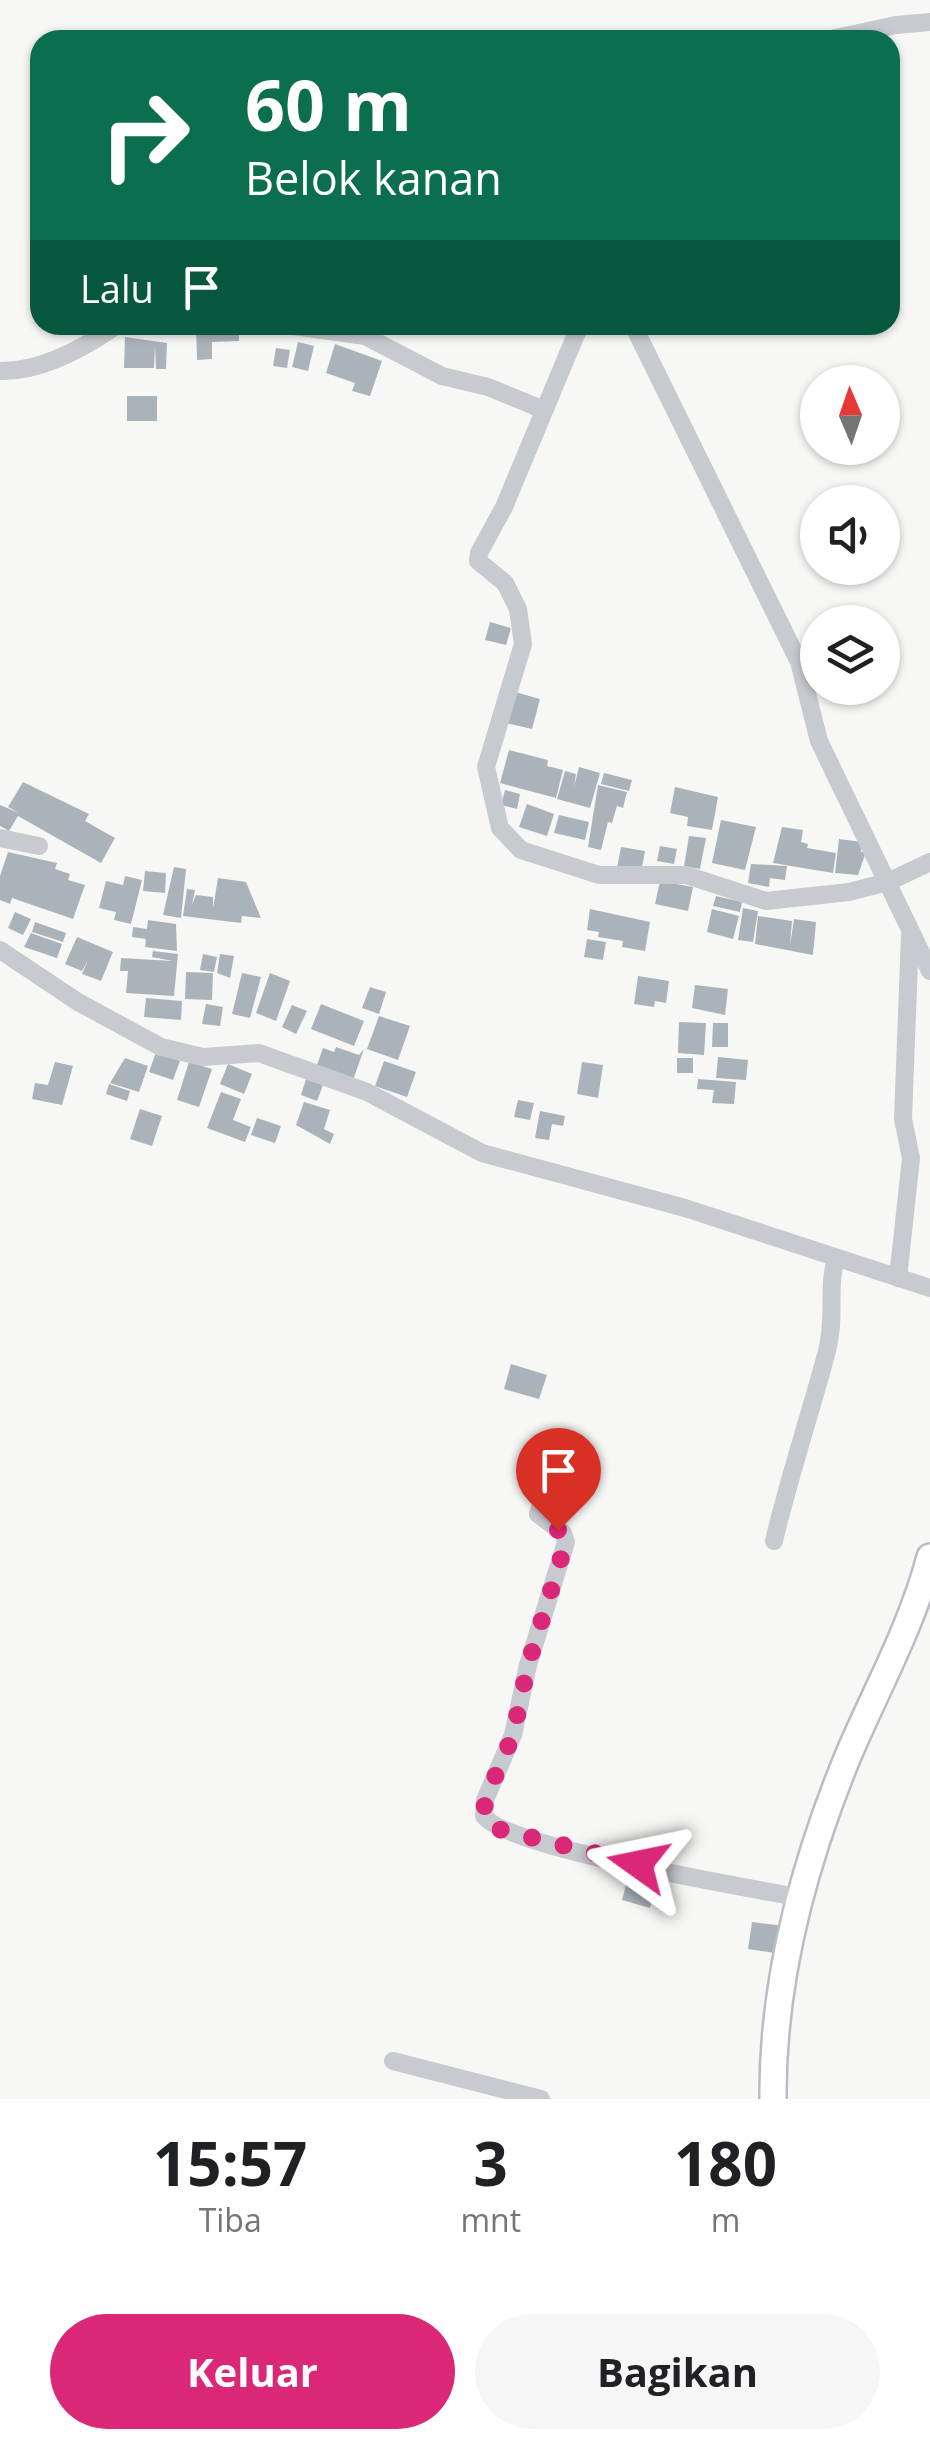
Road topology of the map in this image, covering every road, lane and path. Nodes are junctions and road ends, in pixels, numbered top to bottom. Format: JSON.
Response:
{"nodes":[{"id":1,"x":930,"y":22,"type":"edge"},
{"id":2,"x":870,"y":30,"type":"edge"},
{"id":3,"x":101,"y":335,"type":"edge"},
{"id":4,"x":358,"y":335,"type":"edge"},
{"id":5,"x":575,"y":335,"type":"edge"},
{"id":6,"x":638,"y":335,"type":"edge"},
{"id":7,"x":0,"y":372,"type":"edge"},
{"id":8,"x":538,"y":409,"type":"junction"},
{"id":9,"x":0,"y":838,"type":"edge"},
{"id":10,"x":39,"y":846,"type":"dead end"},
{"id":11,"x":920,"y":866,"type":"edge"},
{"id":12,"x":888,"y":882,"type":"junction"},
{"id":13,"x":910,"y":932,"type":"junction"},
{"id":14,"x":0,"y":950,"type":"edge"},
{"id":15,"x":930,"y":971,"type":"edge"},
{"id":16,"x":836,"y":1258,"type":"junction"},
{"id":17,"x":898,"y":1278,"type":"junction"},
{"id":18,"x":930,"y":1288,"type":"edge"},
{"id":19,"x":558,"y":1459,"type":"dead end"},
{"id":20,"x":774,"y":1541,"type":"dead end"},
{"id":21,"x":930,"y":1557,"type":"edge"},
{"id":22,"x":924,"y":1605,"type":"edge"},
{"id":23,"x":802,"y":1898,"type":"junction"},
{"id":24,"x":394,"y":2061,"type":"dead end"},
{"id":25,"x":541,"y":2099,"type":"edge"},
{"id":26,"x":773,"y":2099,"type":"edge"}],
"edges":[{"from":1,"to":2,"type":"street"},
{"from":3,"to":7,"type":"street"},
{"from":4,"to":8,"type":"street"},
{"from":5,"to":8,"type":"street"},
{"from":6,"to":12,"type":"street"},
{"from":8,"to":12,"type":"street"},
{"from":9,"to":10,"type":"street"},
{"from":11,"to":12,"type":"street"},
{"from":12,"to":13,"type":"street"},
{"from":13,"to":15,"type":"street"},
{"from":13,"to":17,"type":"street"},
{"from":14,"to":16,"type":"street"},
{"from":16,"to":17,"type":"street"},
{"from":16,"to":20,"type":"street"},
{"from":17,"to":18,"type":"street"},
{"from":19,"to":23,"type":"street"},
{"from":21,"to":22,"type":"street"},
{"from":22,"to":23,"type":"street"},
{"from":23,"to":26,"type":"street"},
{"from":24,"to":25,"type":"street"}]}
